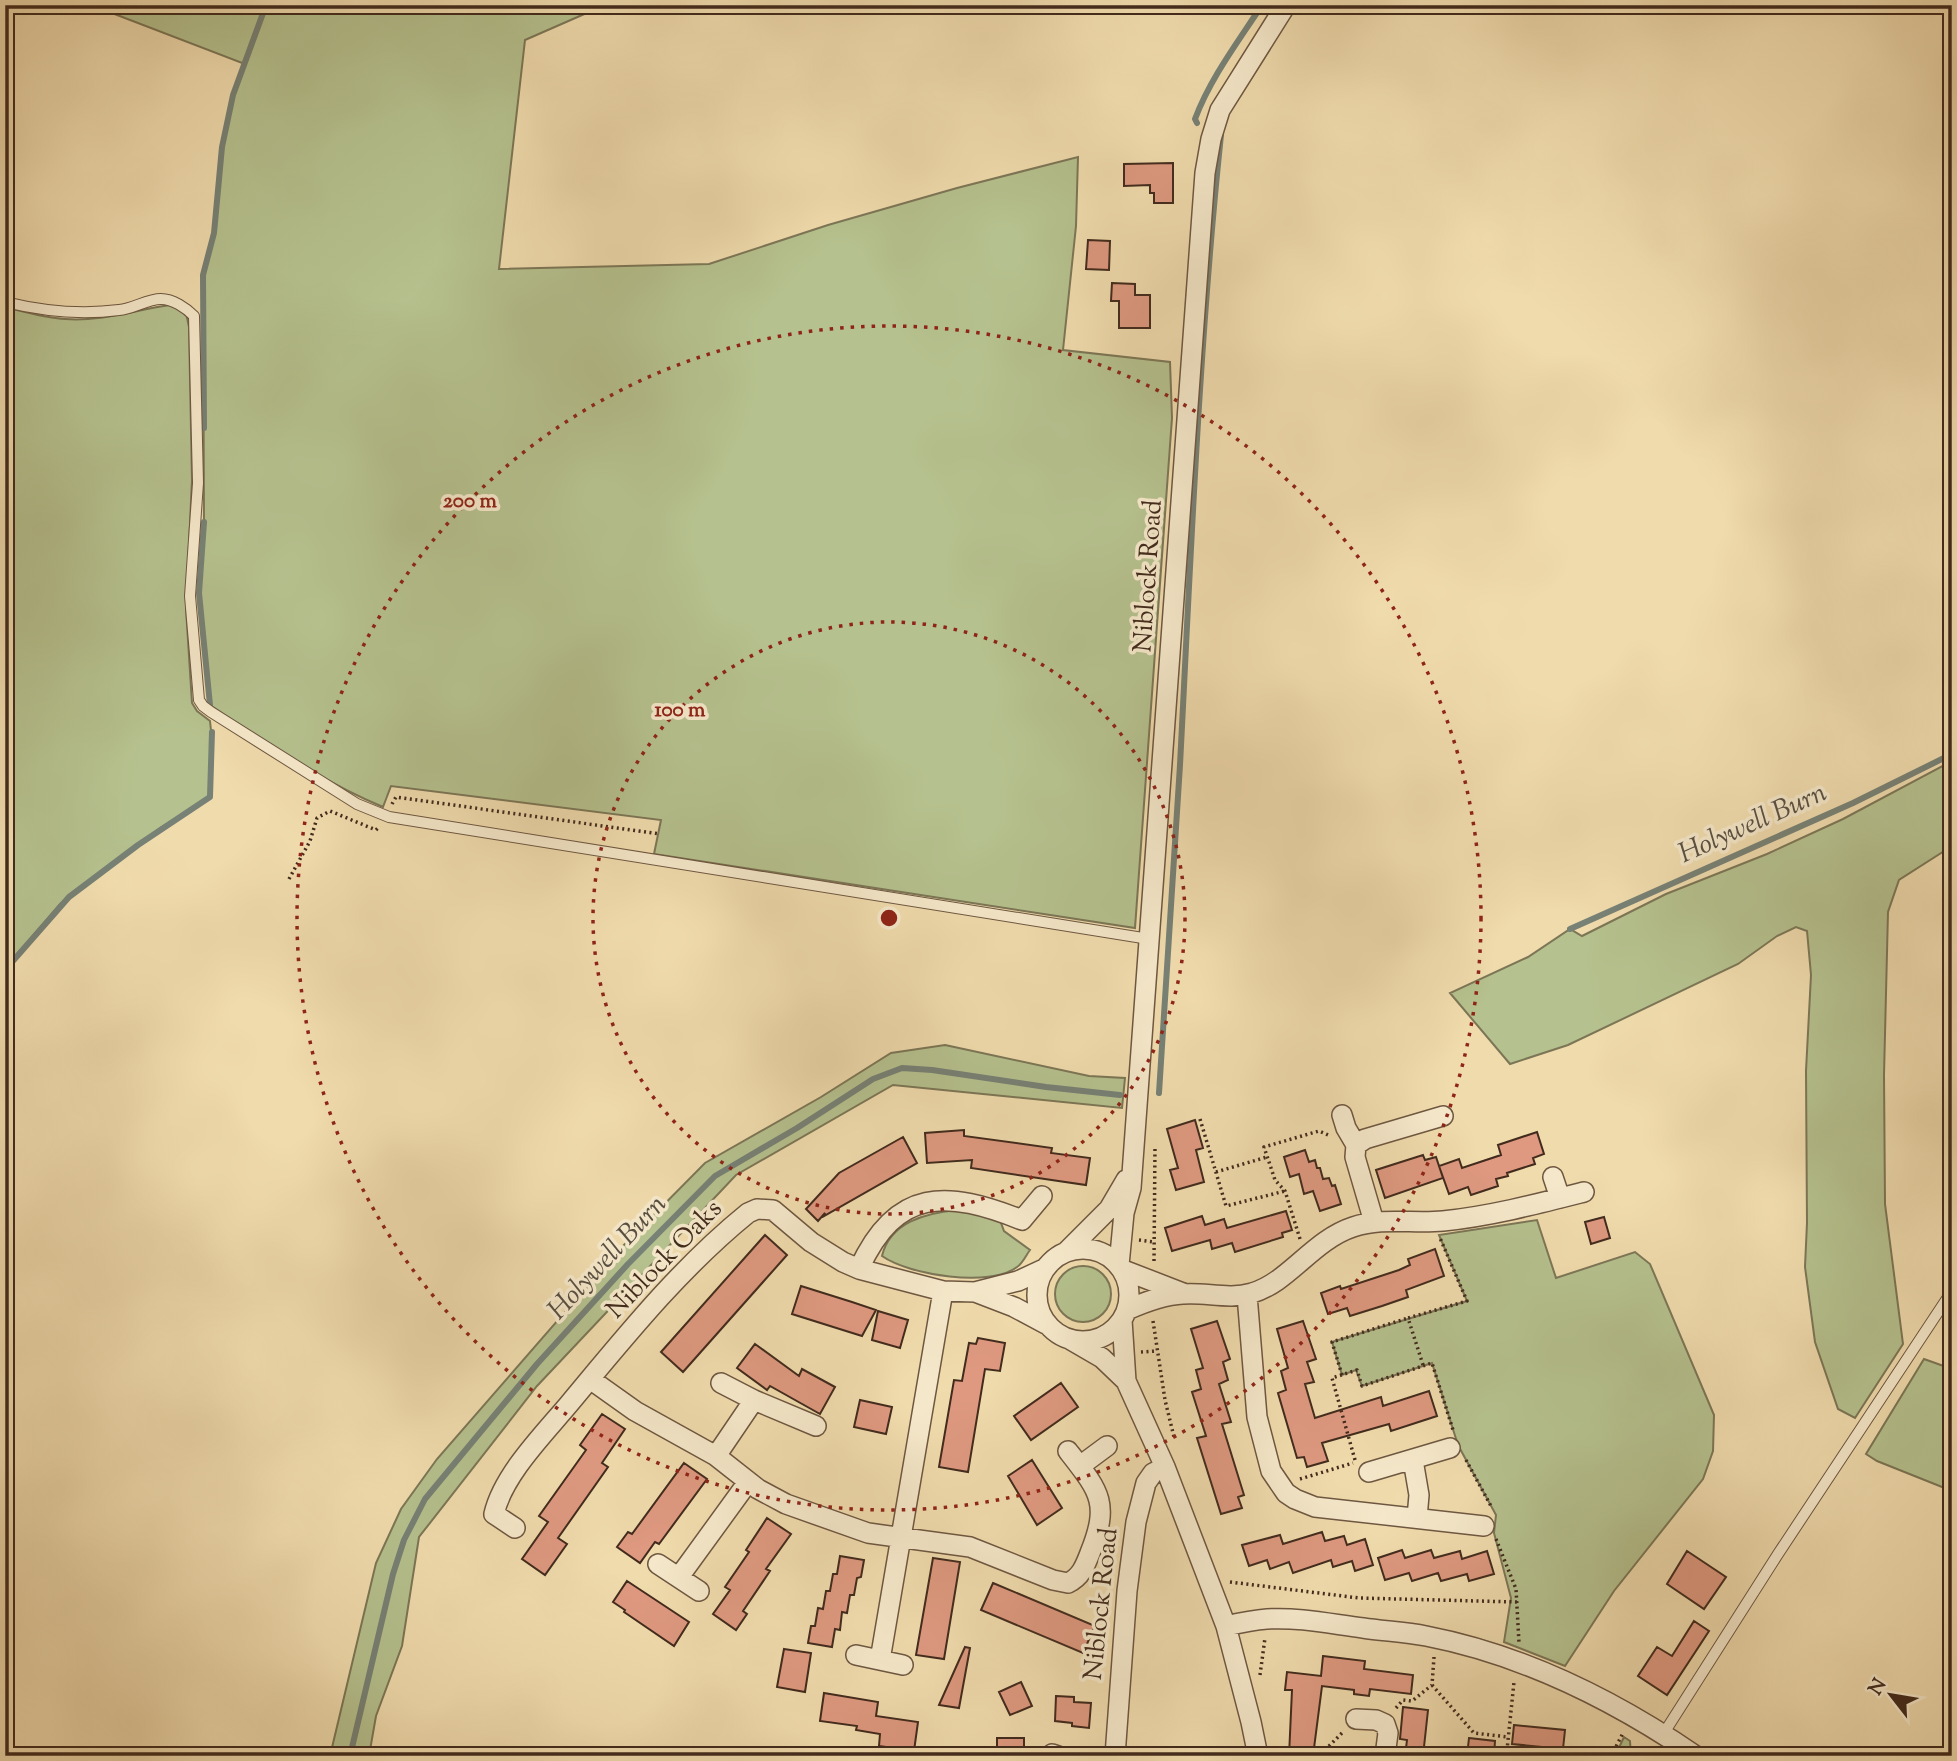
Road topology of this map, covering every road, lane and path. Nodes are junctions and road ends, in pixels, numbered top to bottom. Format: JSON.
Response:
{"nodes":[{"id":1,"x":1286,"y":5,"type":"edge"},
{"id":2,"x":5,"y":302,"type":"edge"},
{"id":3,"x":389,"y":817,"type":"junction"},
{"id":4,"x":660,"y":834,"type":"dead end"},
{"id":5,"x":289,"y":878,"type":"dead end"},
{"id":6,"x":1149,"y":939,"type":"junction"},
{"id":7,"x":1342,"y":1115,"type":"dead end"},
{"id":8,"x":1443,"y":1116,"type":"dead end"},
{"id":9,"x":1200,"y":1119,"type":"dead end"},
{"id":10,"x":1135,"y":1138,"type":"junction"},
{"id":11,"x":1356,"y":1145,"type":"junction"},
{"id":12,"x":1267,"y":1157,"type":"junction"},
{"id":13,"x":1132,"y":1170,"type":"junction"},
{"id":14,"x":1216,"y":1172,"type":"junction"},
{"id":15,"x":1553,"y":1177,"type":"dead end"},
{"id":16,"x":1285,"y":1191,"type":"junction"},
{"id":17,"x":1584,"y":1192,"type":"dead end"},
{"id":18,"x":1042,"y":1196,"type":"dead end"},
{"id":19,"x":1560,"y":1198,"type":"junction"},
{"id":20,"x":1374,"y":1222,"type":"junction"},
{"id":21,"x":1433,"y":1222,"type":"junction"},
{"id":22,"x":1067,"y":1251,"type":"junction"},
{"id":23,"x":1309,"y":1253,"type":"junction"},
{"id":24,"x":1120,"y":1267,"type":"junction"},
{"id":25,"x":859,"y":1269,"type":"junction"},
{"id":26,"x":1044,"y":1269,"type":"junction"},
{"id":27,"x":1150,"y":1279,"type":"junction"},
{"id":28,"x":943,"y":1291,"type":"junction"},
{"id":29,"x":1952,"y":1291,"type":"edge"},
{"id":30,"x":975,"y":1292,"type":"junction"},
{"id":31,"x":1184,"y":1294,"type":"junction"},
{"id":32,"x":1247,"y":1295,"type":"junction"},
{"id":33,"x":1150,"y":1299,"type":"junction"},
{"id":34,"x":1125,"y":1315,"type":"junction"},
{"id":35,"x":1408,"y":1318,"type":"junction"},
{"id":36,"x":1046,"y":1324,"type":"junction"},
{"id":37,"x":1071,"y":1340,"type":"junction"},
{"id":38,"x":1423,"y":1366,"type":"dead end"},
{"id":39,"x":1342,"y":1374,"type":"dead end"},
{"id":40,"x":590,"y":1379,"type":"junction"},
{"id":41,"x":1126,"y":1381,"type":"junction"},
{"id":42,"x":721,"y":1383,"type":"dead end"},
{"id":43,"x":754,"y":1401,"type":"junction"},
{"id":44,"x":816,"y":1426,"type":"dead end"},
{"id":45,"x":1107,"y":1446,"type":"dead end"},
{"id":46,"x":1177,"y":1447,"type":"dead end"},
{"id":47,"x":1450,"y":1448,"type":"dead end"},
{"id":48,"x":716,"y":1456,"type":"junction"},
{"id":49,"x":1413,"y":1460,"type":"junction"},
{"id":50,"x":1165,"y":1467,"type":"junction"},
{"id":51,"x":1369,"y":1472,"type":"joint"},
{"id":52,"x":748,"y":1482,"type":"junction"},
{"id":53,"x":1279,"y":1486,"type":"junction"},
{"id":54,"x":1417,"y":1518,"type":"junction"},
{"id":55,"x":1484,"y":1526,"type":"dead end"},
{"id":56,"x":515,"y":1528,"type":"dead end"},
{"id":57,"x":900,"y":1537,"type":"junction"},
{"id":58,"x":658,"y":1564,"type":"dead end"},
{"id":59,"x":679,"y":1577,"type":"junction"},
{"id":60,"x":699,"y":1591,"type":"dead end"},
{"id":61,"x":1232,"y":1592,"type":"dead end"},
{"id":62,"x":1267,"y":1619,"type":"junction"},
{"id":63,"x":1226,"y":1626,"type":"junction"},
{"id":64,"x":1436,"y":1639,"type":"junction"},
{"id":65,"x":856,"y":1655,"type":"dead end"},
{"id":66,"x":880,"y":1660,"type":"junction"},
{"id":67,"x":1516,"y":1661,"type":"junction"},
{"id":68,"x":903,"y":1665,"type":"dead end"},
{"id":69,"x":1259,"y":1684,"type":"dead end"},
{"id":70,"x":1432,"y":1685,"type":"junction"},
{"id":71,"x":1633,"y":1715,"type":"junction"},
{"id":72,"x":1356,"y":1719,"type":"joint"},
{"id":73,"x":1382,"y":1722,"type":"junction"},
{"id":74,"x":1664,"y":1733,"type":"junction"},
{"id":75,"x":1508,"y":1737,"type":"junction"},
{"id":76,"x":1115,"y":1756,"type":"edge"},
{"id":77,"x":1258,"y":1756,"type":"edge"},
{"id":78,"x":1326,"y":1756,"type":"edge"},
{"id":79,"x":1385,"y":1756,"type":"edge"},
{"id":80,"x":1509,"y":1756,"type":"edge"},
{"id":81,"x":1611,"y":1756,"type":"edge"},
{"id":82,"x":1696,"y":1756,"type":"edge"}],
"edges":[{"from":1,"to":6,"type":"street","name":"Niblock Road"},
{"from":2,"to":3,"type":"lane"},
{"from":3,"to":4,"type":"path"},
{"from":3,"to":5,"type":"path"},
{"from":3,"to":6,"type":"lane"},
{"from":6,"to":10,"type":"street","name":"Niblock Road"},
{"from":7,"to":11,"type":"street"},
{"from":8,"to":11,"type":"street"},
{"from":9,"to":14,"type":"path"},
{"from":10,"to":13,"type":"street","name":"Niblock Road"},
{"from":10,"to":27,"type":"path"},
{"from":11,"to":12,"type":"path"},
{"from":11,"to":20,"type":"street"},
{"from":12,"to":14,"type":"path"},
{"from":12,"to":16,"type":"path"},
{"from":13,"to":22,"type":"street","name":"Niblock Road"},
{"from":13,"to":24,"type":"street","name":"Niblock Road"},
{"from":14,"to":16,"type":"path"},
{"from":15,"to":19,"type":"street"},
{"from":16,"to":23,"type":"path"},
{"from":17,"to":19,"type":"street"},
{"from":18,"to":25,"type":"street"},
{"from":19,"to":21,"type":"street"},
{"from":20,"to":21,"type":"street"},
{"from":20,"to":23,"type":"street"},
{"from":21,"to":35,"type":"path"},
{"from":22,"to":24,"type":"street"},
{"from":22,"to":26,"type":"street"},
{"from":23,"to":32,"type":"street"},
{"from":24,"to":27,"type":"street"},
{"from":24,"to":34,"type":"street"},
{"from":25,"to":28,"type":"street","name":"Niblock Oaks"},
{"from":25,"to":40,"type":"street","name":"Niblock Oaks"},
{"from":26,"to":30,"type":"street","name":"Niblock Oaks"},
{"from":26,"to":36,"type":"street"},
{"from":27,"to":31,"type":"street"},
{"from":28,"to":30,"type":"street","name":"Niblock Oaks"},
{"from":28,"to":57,"type":"street"},
{"from":29,"to":74,"type":"lane"},
{"from":30,"to":36,"type":"street","name":"Niblock Oaks"},
{"from":31,"to":32,"type":"street"},
{"from":31,"to":33,"type":"street"},
{"from":32,"to":53,"type":"street"},
{"from":33,"to":34,"type":"street"},
{"from":33,"to":46,"type":"path"},
{"from":34,"to":37,"type":"street"},
{"from":34,"to":41,"type":"street"},
{"from":35,"to":38,"type":"path"},
{"from":35,"to":39,"type":"path"},
{"from":36,"to":37,"type":"street"},
{"from":37,"to":41,"type":"street"},
{"from":40,"to":48,"type":"street"},
{"from":40,"to":56,"type":"street","name":"Niblock Oaks"},
{"from":41,"to":50,"type":"street"},
{"from":42,"to":43,"type":"street"},
{"from":43,"to":44,"type":"street"},
{"from":43,"to":48,"type":"street"},
{"from":45,"to":57,"type":"street"},
{"from":47,"to":49,"type":"street"},
{"from":48,"to":52,"type":"street"},
{"from":49,"to":51,"type":"street"},
{"from":49,"to":54,"type":"street"},
{"from":50,"to":63,"type":"street"},
{"from":50,"to":76,"type":"street","name":"Niblock Road"},
{"from":51,"to":53,"type":"path"},
{"from":52,"to":57,"type":"street"},
{"from":52,"to":59,"type":"street"},
{"from":53,"to":54,"type":"street"},
{"from":54,"to":55,"type":"street"},
{"from":57,"to":66,"type":"street"},
{"from":58,"to":59,"type":"street"},
{"from":59,"to":60,"type":"street"},
{"from":61,"to":67,"type":"path"},
{"from":62,"to":63,"type":"street"},
{"from":62,"to":64,"type":"street"},
{"from":62,"to":69,"type":"path"},
{"from":63,"to":77,"type":"street"},
{"from":64,"to":67,"type":"street"},
{"from":64,"to":70,"type":"path"},
{"from":65,"to":66,"type":"street"},
{"from":66,"to":68,"type":"street"},
{"from":67,"to":71,"type":"street"},
{"from":67,"to":75,"type":"path"},
{"from":70,"to":73,"type":"path"},
{"from":70,"to":75,"type":"path"},
{"from":71,"to":74,"type":"street"},
{"from":71,"to":81,"type":"path"},
{"from":72,"to":73,"type":"street"},
{"from":72,"to":78,"type":"path"},
{"from":73,"to":79,"type":"street"},
{"from":74,"to":82,"type":"street"},
{"from":75,"to":80,"type":"path"}]}
